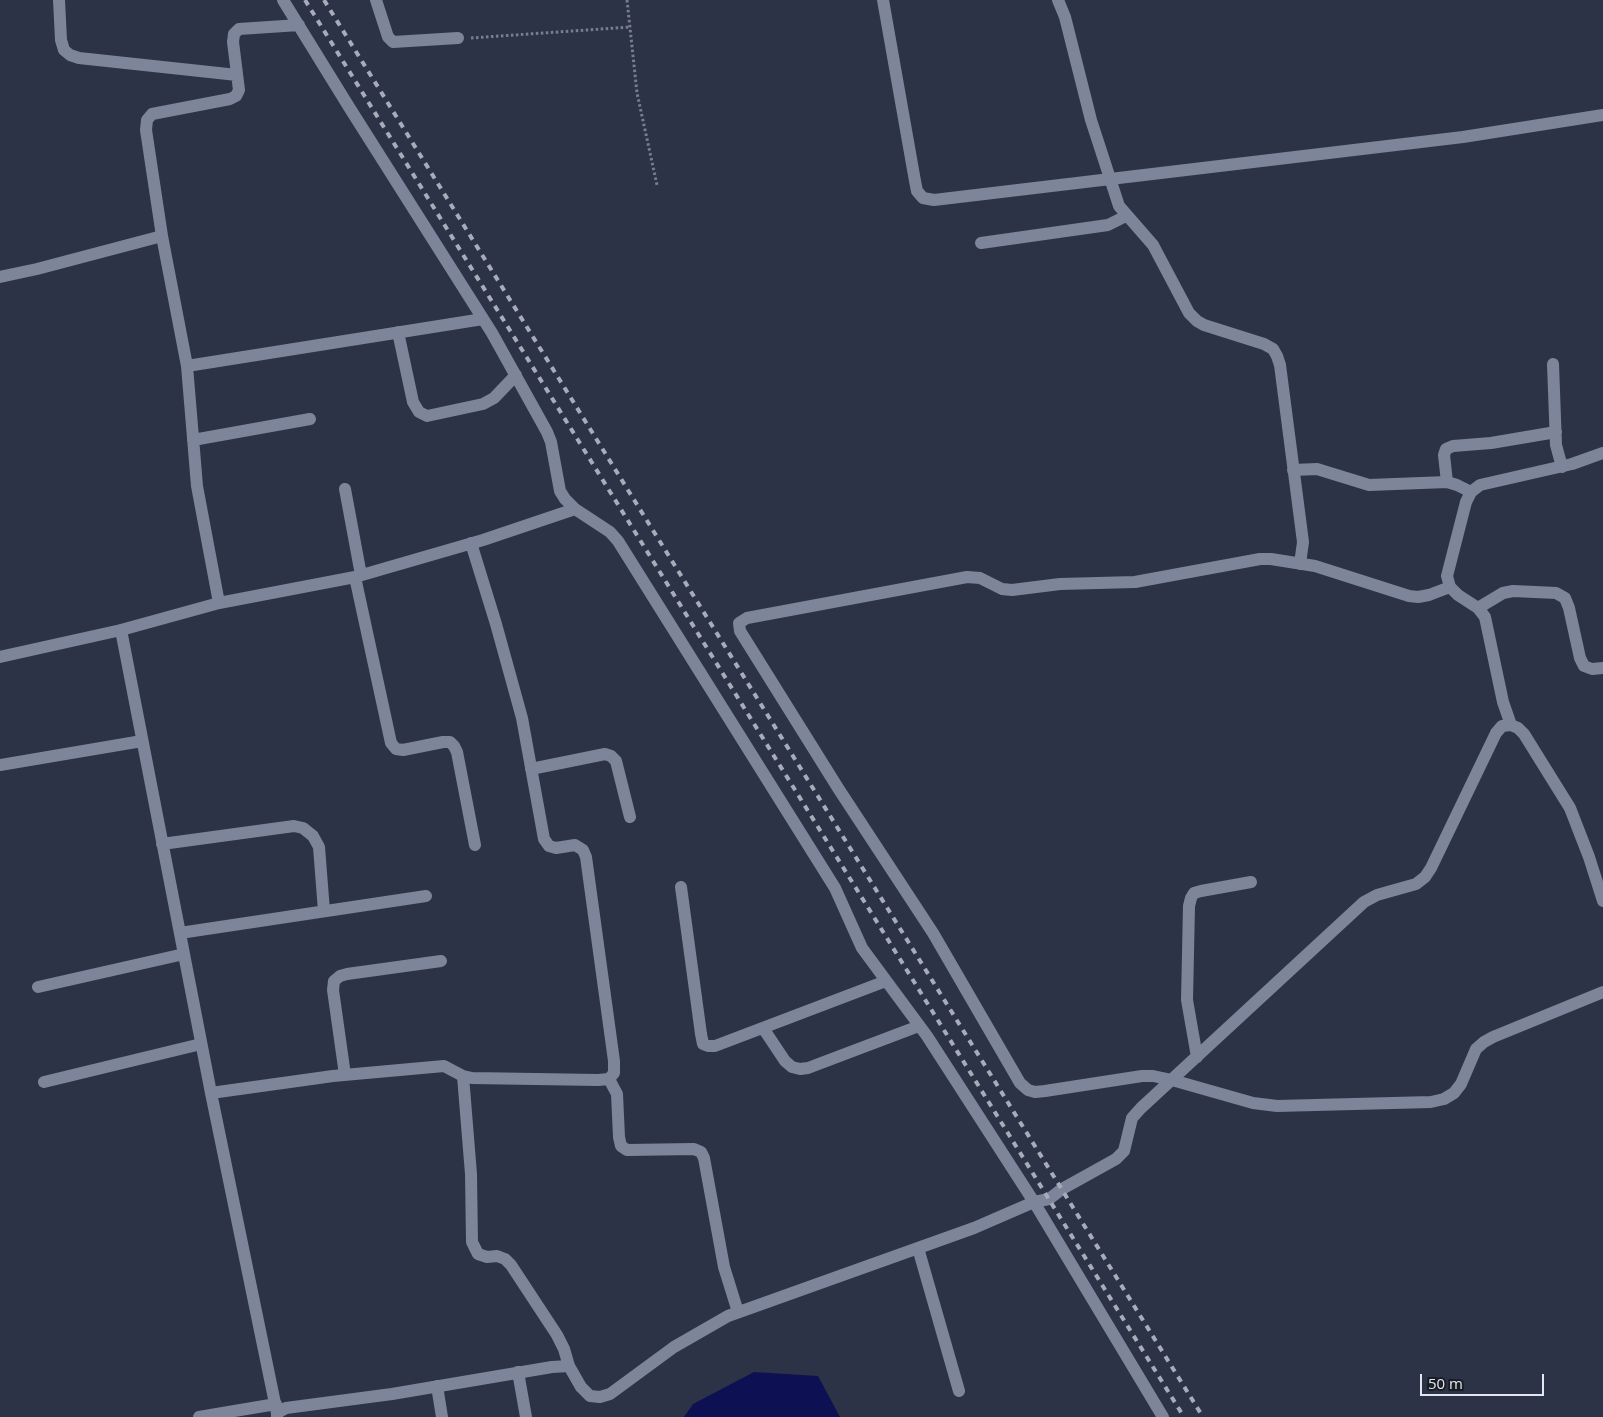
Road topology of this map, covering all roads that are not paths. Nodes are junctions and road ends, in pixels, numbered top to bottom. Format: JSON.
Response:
{"nodes":[{"id":1,"x":59,"y":0,"type":"edge"},
{"id":2,"x":283,"y":0,"type":"edge"},
{"id":3,"x":376,"y":0,"type":"edge"},
{"id":4,"x":883,"y":0,"type":"edge"},
{"id":5,"x":1058,"y":0,"type":"edge"},
{"id":6,"x":299,"y":25,"type":"junction"},
{"id":7,"x":458,"y":38,"type":"road end"},
{"id":8,"x":237,"y":75,"type":"junction"},
{"id":9,"x":1603,"y":115,"type":"edge"},
{"id":10,"x":1109,"y":178,"type":"junction"},
{"id":11,"x":1126,"y":216,"type":"junction"},
{"id":12,"x":162,"y":236,"type":"junction"},
{"id":13,"x":981,"y":243,"type":"dead end"},
{"id":14,"x":0,"y":277,"type":"edge"},
{"id":15,"x":483,"y":319,"type":"junction"},
{"id":16,"x":398,"y":332,"type":"junction"},
{"id":17,"x":1553,"y":364,"type":"dead end"},
{"id":18,"x":187,"y":366,"type":"junction"},
{"id":19,"x":516,"y":375,"type":"junction"},
{"id":20,"x":310,"y":419,"type":"dead end"},
{"id":21,"x":1556,"y":432,"type":"junction"},
{"id":22,"x":193,"y":440,"type":"junction"},
{"id":23,"x":1603,"y":453,"type":"edge"},
{"id":24,"x":1562,"y":467,"type":"junction"},
{"id":25,"x":1293,"y":470,"type":"junction"},
{"id":26,"x":1447,"y":482,"type":"junction"},
{"id":27,"x":345,"y":489,"type":"dead end"},
{"id":28,"x":1471,"y":492,"type":"junction"},
{"id":29,"x":575,"y":509,"type":"junction"},
{"id":30,"x":471,"y":543,"type":"junction"},
{"id":31,"x":1300,"y":564,"type":"junction"},
{"id":32,"x":358,"y":576,"type":"junction"},
{"id":33,"x":1450,"y":587,"type":"junction"},
{"id":34,"x":219,"y":603,"type":"junction"},
{"id":35,"x":1478,"y":608,"type":"junction"},
{"id":36,"x":121,"y":630,"type":"junction"},
{"id":37,"x":0,"y":657,"type":"edge"},
{"id":38,"x":1603,"y":668,"type":"edge"},
{"id":39,"x":1511,"y":725,"type":"junction"},
{"id":40,"x":142,"y":741,"type":"junction"},
{"id":41,"x":0,"y":765,"type":"edge"},
{"id":42,"x":531,"y":768,"type":"junction"},
{"id":43,"x":630,"y":817,"type":"dead end"},
{"id":44,"x":162,"y":844,"type":"junction"},
{"id":45,"x":475,"y":845,"type":"dead end"},
{"id":46,"x":1251,"y":882,"type":"dead end"},
{"id":47,"x":681,"y":887,"type":"dead end"},
{"id":48,"x":426,"y":896,"type":"dead end"},
{"id":49,"x":1603,"y":901,"type":"edge"},
{"id":50,"x":324,"y":910,"type":"junction"},
{"id":51,"x":180,"y":933,"type":"junction"},
{"id":52,"x":184,"y":954,"type":"junction"},
{"id":53,"x":441,"y":961,"type":"dead end"},
{"id":54,"x":886,"y":981,"type":"junction"},
{"id":55,"x":38,"y":987,"type":"dead end"},
{"id":56,"x":1603,"y":992,"type":"edge"},
{"id":57,"x":919,"y":1026,"type":"junction"},
{"id":58,"x":762,"y":1028,"type":"junction"},
{"id":59,"x":201,"y":1044,"type":"junction"},
{"id":60,"x":1197,"y":1056,"type":"junction"},
{"id":61,"x":345,"y":1075,"type":"junction"},
{"id":62,"x":463,"y":1076,"type":"junction"},
{"id":63,"x":609,"y":1079,"type":"junction"},
{"id":64,"x":1172,"y":1080,"type":"junction"},
{"id":65,"x":44,"y":1082,"type":"dead end"},
{"id":66,"x":211,"y":1093,"type":"junction"},
{"id":67,"x":1034,"y":1202,"type":"junction"},
{"id":68,"x":918,"y":1248,"type":"junction"},
{"id":69,"x":738,"y":1312,"type":"junction"},
{"id":70,"x":569,"y":1366,"type":"junction"},
{"id":71,"x":518,"y":1372,"type":"junction"},
{"id":72,"x":437,"y":1386,"type":"junction"},
{"id":73,"x":959,"y":1391,"type":"dead end"},
{"id":74,"x":277,"y":1411,"type":"edge"},
{"id":75,"x":200,"y":1417,"type":"edge"},
{"id":76,"x":442,"y":1417,"type":"edge"},
{"id":77,"x":526,"y":1417,"type":"edge"},
{"id":78,"x":1162,"y":1417,"type":"edge"}],
"edges":[{"from":1,"to":8,"type":"street"},
{"from":2,"to":6,"type":"street"},
{"from":3,"to":7,"type":"street"},
{"from":4,"to":10,"type":"street"},
{"from":5,"to":10,"type":"street"},
{"from":6,"to":8,"type":"street"},
{"from":6,"to":15,"type":"street"},
{"from":8,"to":12,"type":"street"},
{"from":9,"to":10,"type":"street"},
{"from":10,"to":11,"type":"street"},
{"from":11,"to":13,"type":"street"},
{"from":11,"to":25,"type":"street"},
{"from":12,"to":14,"type":"street"},
{"from":12,"to":18,"type":"street"},
{"from":15,"to":16,"type":"street"},
{"from":15,"to":19,"type":"street"},
{"from":16,"to":18,"type":"street"},
{"from":16,"to":19,"type":"street"},
{"from":17,"to":21,"type":"street"},
{"from":18,"to":22,"type":"street"},
{"from":19,"to":29,"type":"street"},
{"from":20,"to":22,"type":"street"},
{"from":21,"to":24,"type":"street"},
{"from":21,"to":26,"type":"street"},
{"from":22,"to":34,"type":"street"},
{"from":23,"to":24,"type":"street"},
{"from":24,"to":28,"type":"street"},
{"from":25,"to":26,"type":"street"},
{"from":25,"to":31,"type":"street"},
{"from":26,"to":28,"type":"street"},
{"from":27,"to":32,"type":"street"},
{"from":28,"to":33,"type":"street"},
{"from":29,"to":30,"type":"street"},
{"from":29,"to":54,"type":"street"},
{"from":30,"to":32,"type":"street"},
{"from":30,"to":42,"type":"street"},
{"from":31,"to":33,"type":"street"},
{"from":31,"to":64,"type":"street"},
{"from":32,"to":34,"type":"street"},
{"from":32,"to":45,"type":"street"},
{"from":33,"to":35,"type":"street"},
{"from":34,"to":36,"type":"street"},
{"from":35,"to":38,"type":"street"},
{"from":35,"to":39,"type":"street"},
{"from":36,"to":37,"type":"street"},
{"from":36,"to":40,"type":"street"},
{"from":39,"to":49,"type":"street"},
{"from":39,"to":60,"type":"street"},
{"from":40,"to":41,"type":"street"},
{"from":40,"to":44,"type":"street"},
{"from":42,"to":43,"type":"street"},
{"from":42,"to":63,"type":"street"},
{"from":44,"to":50,"type":"street"},
{"from":44,"to":51,"type":"street"},
{"from":46,"to":60,"type":"street"},
{"from":47,"to":58,"type":"street"},
{"from":48,"to":50,"type":"street"},
{"from":50,"to":51,"type":"street"},
{"from":51,"to":52,"type":"street"},
{"from":52,"to":55,"type":"street"},
{"from":52,"to":59,"type":"street"},
{"from":53,"to":61,"type":"street"},
{"from":54,"to":57,"type":"street"},
{"from":54,"to":58,"type":"street"},
{"from":56,"to":64,"type":"street"},
{"from":57,"to":58,"type":"street"},
{"from":57,"to":67,"type":"street"},
{"from":59,"to":65,"type":"street"},
{"from":59,"to":66,"type":"street"},
{"from":60,"to":64,"type":"street"},
{"from":61,"to":62,"type":"street"},
{"from":61,"to":66,"type":"street"},
{"from":62,"to":63,"type":"street"},
{"from":62,"to":70,"type":"street"},
{"from":63,"to":69,"type":"street"},
{"from":64,"to":67,"type":"street"},
{"from":66,"to":74,"type":"street"},
{"from":67,"to":68,"type":"street"},
{"from":67,"to":78,"type":"street"},
{"from":68,"to":69,"type":"street"},
{"from":68,"to":73,"type":"street"},
{"from":69,"to":70,"type":"street"},
{"from":70,"to":71,"type":"street"},
{"from":71,"to":72,"type":"street"},
{"from":71,"to":77,"type":"street"},
{"from":72,"to":74,"type":"street"},
{"from":72,"to":76,"type":"street"},
{"from":74,"to":75,"type":"street"}]}
